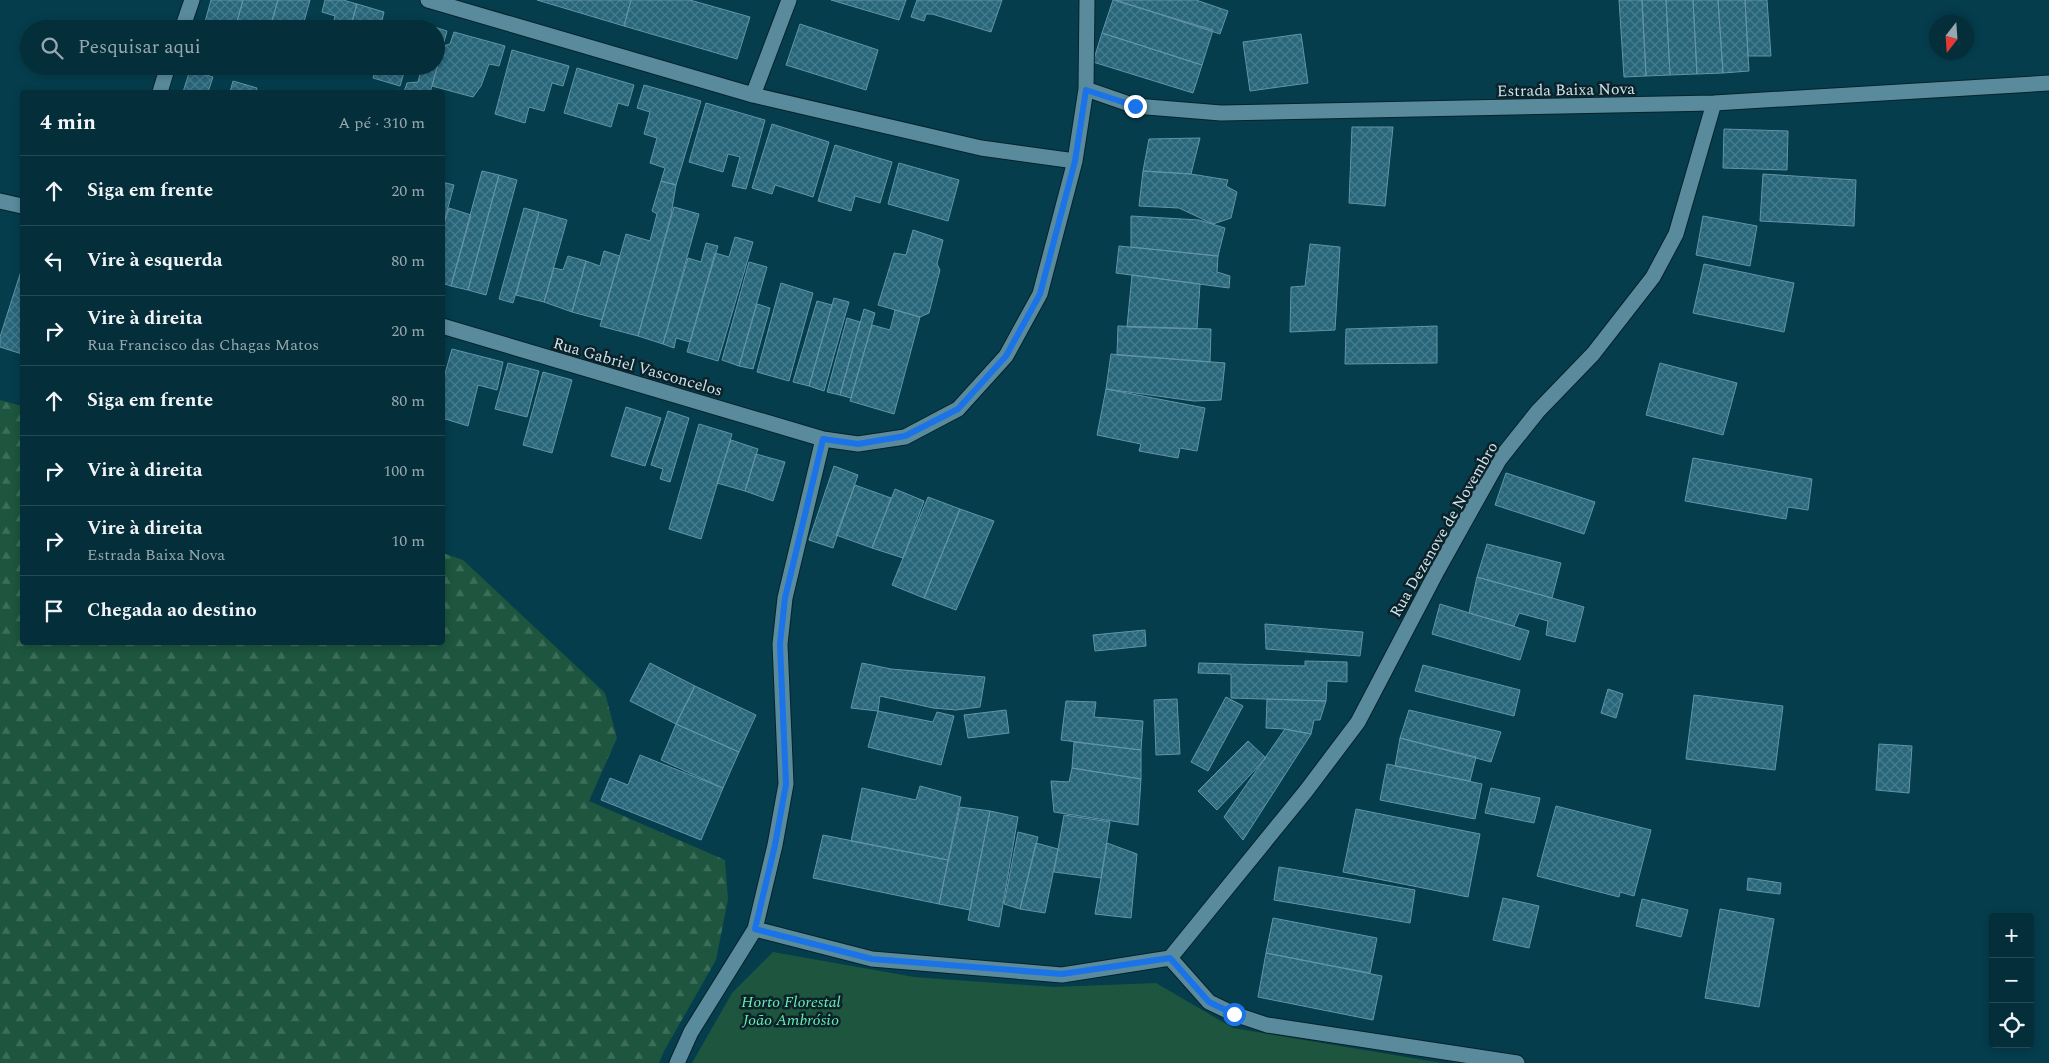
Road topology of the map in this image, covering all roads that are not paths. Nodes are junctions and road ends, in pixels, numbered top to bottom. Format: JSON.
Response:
{"nodes":[{"id":1,"x":192,"y":0,"type":"edge"},
{"id":2,"x":428,"y":0,"type":"edge"},
{"id":3,"x":788,"y":0,"type":"edge"},
{"id":4,"x":1087,"y":0,"type":"edge"},
{"id":5,"x":185,"y":20,"type":"edge"},
{"id":6,"x":165,"y":75,"type":"edge"},
{"id":7,"x":2049,"y":83,"type":"edge"},
{"id":8,"x":161,"y":90,"type":"edge"},
{"id":9,"x":1086,"y":90,"type":"junction"},
{"id":10,"x":754,"y":95,"type":"junction"},
{"id":11,"x":1714,"y":103,"type":"junction"},
{"id":12,"x":1075,"y":161,"type":"junction"},
{"id":13,"x":0,"y":201,"type":"edge"},
{"id":14,"x":20,"y":206,"type":"edge"},
{"id":15,"x":445,"y":327,"type":"edge"},
{"id":16,"x":823,"y":439,"type":"junction"},
{"id":17,"x":755,"y":929,"type":"junction"},
{"id":18,"x":1170,"y":958,"type":"junction"},
{"id":19,"x":677,"y":1063,"type":"edge"},
{"id":20,"x":1517,"y":1063,"type":"edge"}],
"edges":[{"from":1,"to":5,"type":"street"},
{"from":2,"to":10,"type":"street"},
{"from":3,"to":10,"type":"street"},
{"from":4,"to":9,"type":"street","name":"Rua Gabriel Vasconcelos"},
{"from":6,"to":8,"type":"street"},
{"from":7,"to":11,"type":"street","name":"Estrada Baixa Nova"},
{"from":9,"to":11,"type":"street","name":"Estrada Baixa Nova"},
{"from":9,"to":12,"type":"street","name":"Rua Gabriel Vasconcelos"},
{"from":10,"to":12,"type":"street"},
{"from":11,"to":18,"type":"street","name":"Rua Dezenove de Novembro"},
{"from":12,"to":16,"type":"street","name":"Rua Gabriel Vasconcelos"},
{"from":13,"to":14,"type":"street"},
{"from":15,"to":16,"type":"street","name":"Rua Gabriel Vasconcelos"},
{"from":16,"to":17,"type":"street"},
{"from":17,"to":18,"type":"street"},
{"from":17,"to":19,"type":"street"},
{"from":18,"to":20,"type":"street"}]}
